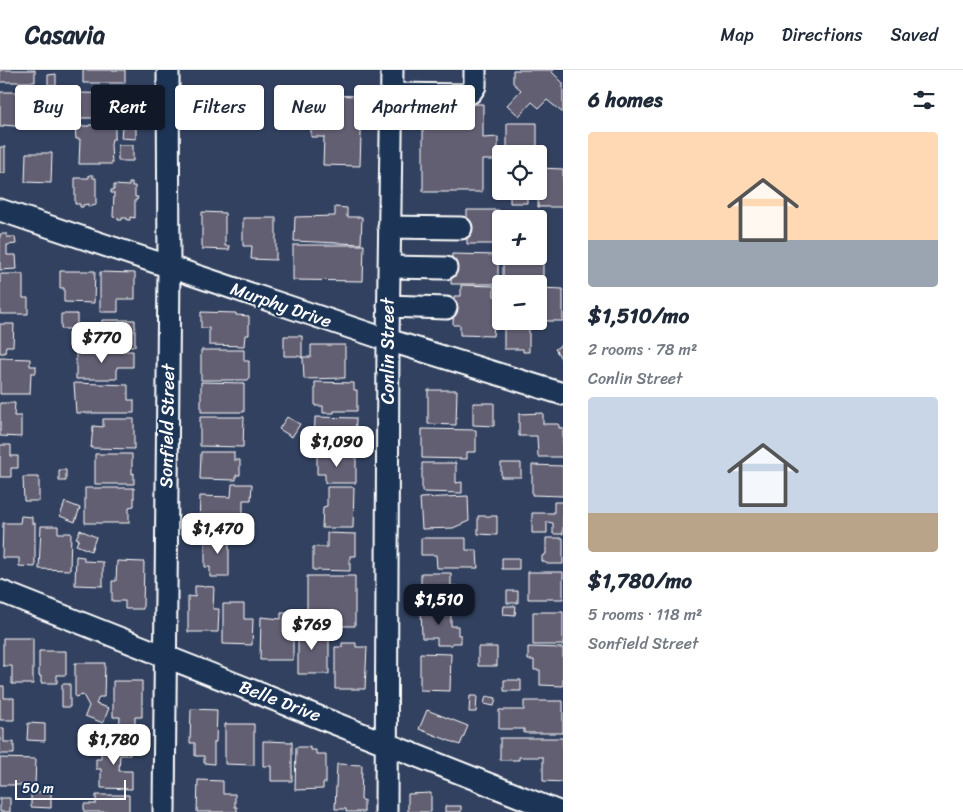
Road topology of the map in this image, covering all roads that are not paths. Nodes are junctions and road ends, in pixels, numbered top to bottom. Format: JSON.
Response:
{"nodes":[{"id":1,"x":168,"y":70,"type":"edge"},
{"id":2,"x":392,"y":70,"type":"edge"},
{"id":3,"x":475,"y":70,"type":"edge"},
{"id":4,"x":392,"y":85,"type":"edge"},
{"id":5,"x":475,"y":85,"type":"edge"},
{"id":6,"x":391,"y":130,"type":"edge"},
{"id":7,"x":0,"y":210,"type":"edge"},
{"id":8,"x":389,"y":227,"type":"junction"},
{"id":9,"x":461,"y":228,"type":"dead end"},
{"id":10,"x":169,"y":267,"type":"junction"},
{"id":11,"x":389,"y":268,"type":"junction"},
{"id":12,"x":446,"y":268,"type":"dead end"},
{"id":13,"x":388,"y":306,"type":"junction"},
{"id":14,"x":446,"y":308,"type":"dead end"},
{"id":15,"x":388,"y":340,"type":"junction"},
{"id":16,"x":563,"y":394,"type":"edge"},
{"id":17,"x":0,"y":591,"type":"edge"},
{"id":18,"x":165,"y":656,"type":"junction"},
{"id":19,"x":386,"y":743,"type":"junction"},
{"id":20,"x":164,"y":812,"type":"edge"},
{"id":21,"x":386,"y":812,"type":"edge"},
{"id":22,"x":559,"y":812,"type":"edge"}],
"edges":[{"from":1,"to":10,"type":"street","name":"Sonfield Street"},
{"from":2,"to":4,"type":"street","name":"Conlin Street"},
{"from":3,"to":5,"type":"street"},
{"from":6,"to":8,"type":"street","name":"Conlin Street"},
{"from":7,"to":10,"type":"street","name":"Murphy Drive"},
{"from":8,"to":9,"type":"street"},
{"from":8,"to":11,"type":"street","name":"Conlin Street"},
{"from":10,"to":15,"type":"street","name":"Murphy Drive"},
{"from":10,"to":18,"type":"street","name":"Sonfield Street"},
{"from":11,"to":12,"type":"street"},
{"from":11,"to":13,"type":"street","name":"Conlin Street"},
{"from":13,"to":14,"type":"street"},
{"from":13,"to":15,"type":"street","name":"Conlin Street"},
{"from":15,"to":16,"type":"street","name":"Murphy Drive"},
{"from":15,"to":19,"type":"street","name":"Conlin Street"},
{"from":17,"to":18,"type":"street","name":"Belle Drive"},
{"from":18,"to":19,"type":"street","name":"Belle Drive"},
{"from":18,"to":20,"type":"street","name":"Sonfield Street"},
{"from":19,"to":21,"type":"street","name":"Conlin Street"},
{"from":19,"to":22,"type":"street","name":"Belle Drive"}]}
